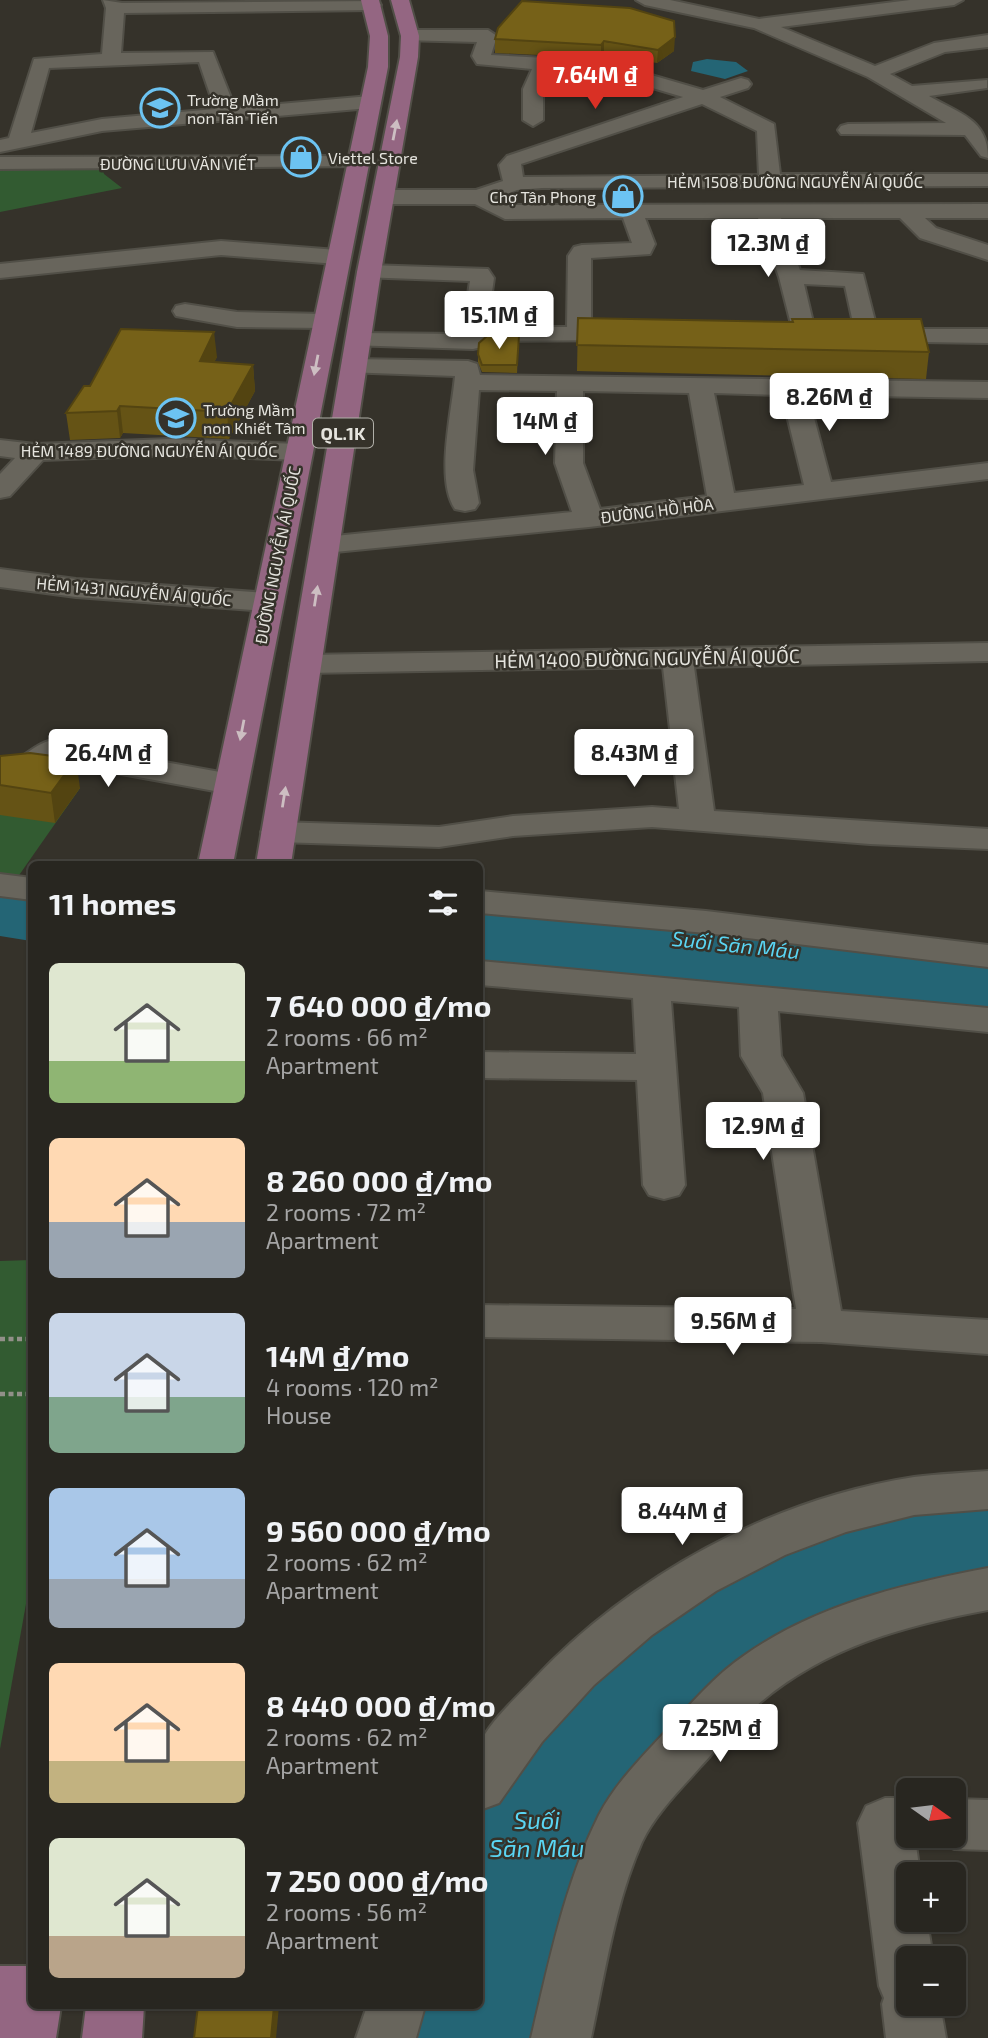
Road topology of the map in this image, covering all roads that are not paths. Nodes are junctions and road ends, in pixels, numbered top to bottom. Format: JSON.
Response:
{"nodes":[{"id":1,"x":400,"y":0,"type":"edge"},
{"id":2,"x":645,"y":0,"type":"edge"},
{"id":3,"x":954,"y":0,"type":"edge"},
{"id":4,"x":371,"y":3,"type":"edge"},
{"id":5,"x":114,"y":4,"type":"edge"},
{"id":6,"x":909,"y":5,"type":"junction"},
{"id":7,"x":218,"y":10,"type":"edge"},
{"id":8,"x":758,"y":24,"type":"junction"},
{"id":9,"x":410,"y":36,"type":"junction"},
{"id":10,"x":988,"y":38,"type":"edge"},
{"id":11,"x":111,"y":59,"type":"junction"},
{"id":12,"x":544,"y":63,"type":"junction"},
{"id":13,"x":875,"y":73,"type":"junction"},
{"id":14,"x":741,"y":84,"type":"dead end"},
{"id":15,"x":981,"y":84,"type":"dead end"},
{"id":16,"x":906,"y":93,"type":"junction"},
{"id":17,"x":705,"y":97,"type":"junction"},
{"id":18,"x":370,"y":102,"type":"junction"},
{"id":19,"x":227,"y":114,"type":"junction"},
{"id":20,"x":533,"y":120,"type":"dead end"},
{"id":21,"x":979,"y":128,"type":"edge"},
{"id":22,"x":848,"y":130,"type":"dead end"},
{"id":23,"x":10,"y":143,"type":"edge"},
{"id":24,"x":988,"y":152,"type":"edge"},
{"id":25,"x":357,"y":162,"type":"junction"},
{"id":26,"x":389,"y":162,"type":"junction"},
{"id":27,"x":0,"y":163,"type":"edge"},
{"id":28,"x":988,"y":180,"type":"edge"},
{"id":29,"x":770,"y":181,"type":"junction"},
{"id":30,"x":514,"y":184,"type":"junction"},
{"id":31,"x":350,"y":197,"type":"junction"},
{"id":32,"x":383,"y":197,"type":"junction"},
{"id":33,"x":479,"y":197,"type":"junction"},
{"id":34,"x":631,"y":211,"type":"junction"},
{"id":35,"x":767,"y":211,"type":"junction"},
{"id":36,"x":906,"y":211,"type":"junction"},
{"id":37,"x":988,"y":211,"type":"edge"},
{"id":38,"x":117,"y":236,"type":"dead end"},
{"id":39,"x":988,"y":253,"type":"edge"},
{"id":40,"x":337,"y":257,"type":"junction"},
{"id":41,"x":5,"y":270,"type":"edge"},
{"id":42,"x":369,"y":272,"type":"junction"},
{"id":43,"x":791,"y":277,"type":"junction"},
{"id":44,"x":186,"y":311,"type":"dead end"},
{"id":45,"x":325,"y":321,"type":"junction"},
{"id":46,"x":474,"y":334,"type":"junction"},
{"id":47,"x":579,"y":335,"type":"junction"},
{"id":48,"x":659,"y":335,"type":"edge"},
{"id":49,"x":778,"y":335,"type":"edge"},
{"id":50,"x":804,"y":335,"type":"junction"},
{"id":51,"x":866,"y":335,"type":"junction"},
{"id":52,"x":988,"y":336,"type":"edge"},
{"id":53,"x":358,"y":340,"type":"junction"},
{"id":54,"x":354,"y":367,"type":"junction"},
{"id":55,"x":467,"y":382,"type":"junction"},
{"id":56,"x":570,"y":383,"type":"junction"},
{"id":57,"x":699,"y":385,"type":"junction"},
{"id":58,"x":793,"y":388,"type":"junction"},
{"id":59,"x":988,"y":390,"type":"edge"},
{"id":60,"x":0,"y":448,"type":"edge"},
{"id":61,"x":35,"y":452,"type":"junction"},
{"id":62,"x":298,"y":452,"type":"junction"},
{"id":63,"x":988,"y":471,"type":"edge"},
{"id":64,"x":0,"y":490,"type":"edge"},
{"id":65,"x":819,"y":490,"type":"junction"},
{"id":66,"x":722,"y":502,"type":"junction"},
{"id":67,"x":465,"y":503,"type":"dead end"},
{"id":68,"x":589,"y":519,"type":"junction"},
{"id":69,"x":325,"y":544,"type":"junction"},
{"id":70,"x":0,"y":578,"type":"edge"},
{"id":71,"x":268,"y":602,"type":"junction"},
{"id":72,"x":988,"y":652,"type":"edge"},
{"id":73,"x":677,"y":657,"type":"junction"},
{"id":74,"x":256,"y":663,"type":"junction"},
{"id":75,"x":306,"y":664,"type":"junction"},
{"id":76,"x":0,"y":774,"type":"edge"},
{"id":77,"x":231,"y":784,"type":"junction"},
{"id":78,"x":698,"y":821,"type":"junction"},
{"id":79,"x":988,"y":839,"type":"edge"},
{"id":80,"x":275,"y":848,"type":"edge"},
{"id":81,"x":216,"y":861,"type":"edge"},
{"id":82,"x":0,"y":886,"type":"edge"},
{"id":83,"x":28,"y":889,"type":"edge"},
{"id":84,"x":483,"y":902,"type":"edge"},
{"id":85,"x":988,"y":956,"type":"edge"},
{"id":86,"x":483,"y":973,"type":"edge"},
{"id":87,"x":652,"y":987,"type":"junction"},
{"id":88,"x":758,"y":997,"type":"junction"},
{"id":89,"x":988,"y":1020,"type":"edge"},
{"id":90,"x":483,"y":1065,"type":"edge"},
{"id":91,"x":657,"y":1067,"type":"junction"},
{"id":92,"x":664,"y":1185,"type":"dead end"},
{"id":93,"x":483,"y":1321,"type":"edge"},
{"id":94,"x":821,"y":1326,"type":"junction"},
{"id":95,"x":988,"y":1337,"type":"edge"},
{"id":96,"x":988,"y":1490,"type":"edge"},
{"id":97,"x":988,"y":1589,"type":"edge"},
{"id":98,"x":483,"y":1781,"type":"edge"},
{"id":99,"x":896,"y":1823,"type":"edge"},
{"id":100,"x":966,"y":1824,"type":"edge"},
{"id":101,"x":988,"y":1825,"type":"edge"},
{"id":102,"x":902,"y":1946,"type":"edge"},
{"id":103,"x":0,"y":1994,"type":"edge"},
{"id":104,"x":28,"y":1994,"type":"edge"},
{"id":105,"x":31,"y":2009,"type":"edge"},
{"id":106,"x":115,"y":2009,"type":"edge"},
{"id":107,"x":395,"y":2009,"type":"edge"},
{"id":108,"x":913,"y":2016,"type":"edge"},
{"id":109,"x":26,"y":2038,"type":"edge"},
{"id":110,"x":112,"y":2038,"type":"edge"},
{"id":111,"x":386,"y":2038,"type":"edge"},
{"id":112,"x":561,"y":2038,"type":"edge"},
{"id":113,"x":916,"y":2038,"type":"edge"}],
"edges":[{"from":1,"to":9,"type":"main road","number":"QL.1K"},
{"from":2,"to":8,"type":"street"},
{"from":3,"to":6,"type":"street"},
{"from":4,"to":7,"type":"street"},
{"from":4,"to":18,"type":"main road","name":"ĐƯỜNG NGUYỄN ÁI QUỐC","number":"QL.1K"},
{"from":5,"to":7,"type":"street"},
{"from":5,"to":11,"type":"street"},
{"from":6,"to":8,"type":"street"},
{"from":6,"to":10,"type":"street"},
{"from":8,"to":13,"type":"street"},
{"from":9,"to":12,"type":"street"},
{"from":26,"to":9,"type":"main road","number":"QL.1K","one_way":true},
{"from":10,"to":13,"type":"street"},
{"from":11,"to":19,"type":"street"},
{"from":11,"to":23,"type":"street"},
{"from":12,"to":17,"type":"street"},
{"from":12,"to":20,"type":"street"},
{"from":13,"to":16,"type":"street"},
{"from":14,"to":17,"type":"street"},
{"from":15,"to":16,"type":"street"},
{"from":16,"to":21,"type":"street"},
{"from":17,"to":29,"type":"street"},
{"from":17,"to":30,"type":"street"},
{"from":18,"to":19,"type":"street"},
{"from":18,"to":25,"type":"main road","name":"ĐƯỜNG NGUYỄN ÁI QUỐC","number":"QL.1K"},
{"from":19,"to":23,"type":"street"},
{"from":21,"to":22,"type":"street"},
{"from":21,"to":24,"type":"street"},
{"from":25,"to":26,"type":"main road"},
{"from":25,"to":27,"type":"street","name":"ĐƯỜNG LƯU VĂN VIẾT"},
{"from":25,"to":31,"type":"main road","name":"ĐƯỜNG NGUYỄN ÁI QUỐC","number":"QL.1K"},
{"from":26,"to":32,"type":"main road","number":"QL.1K"},
{"from":28,"to":29,"type":"street","name":"HẺM 1508 ĐƯỜNG NGUYỄN ÁI QUỐC"},
{"from":29,"to":30,"type":"street","name":"HẺM 1508 ĐƯỜNG NGUYỄN ÁI QUỐC"},
{"from":30,"to":33,"type":"street","name":"HẺM 1508 ĐƯỜNG NGUYỄN ÁI QUỐC"},
{"from":31,"to":32,"type":"main road"},
{"from":31,"to":40,"type":"main road","name":"ĐƯỜNG NGUYỄN ÁI QUỐC","number":"QL.1K"},
{"from":32,"to":33,"type":"street"},
{"from":32,"to":42,"type":"main road","number":"QL.1K"},
{"from":33,"to":34,"type":"street"},
{"from":34,"to":35,"type":"street"},
{"from":34,"to":47,"type":"street"},
{"from":35,"to":36,"type":"street"},
{"from":35,"to":43,"type":"street"},
{"from":36,"to":37,"type":"street"},
{"from":36,"to":39,"type":"street"},
{"from":38,"to":41,"type":"street"},
{"from":40,"to":41,"type":"street"},
{"from":40,"to":45,"type":"main road","name":"ĐƯỜNG NGUYỄN ÁI QUỐC","number":"QL.1K"},
{"from":42,"to":46,"type":"street"},
{"from":42,"to":53,"type":"main road","number":"QL.1K"},
{"from":43,"to":50,"type":"street"},
{"from":43,"to":51,"type":"street"},
{"from":44,"to":45,"type":"street"},
{"from":45,"to":62,"type":"main road","name":"ĐƯỜNG NGUYỄN ÁI QUỐC","number":"QL.1K","one_way":true},
{"from":46,"to":47,"type":"street"},
{"from":46,"to":53,"type":"street"},
{"from":47,"to":48,"type":"street"},
{"from":49,"to":50,"type":"street"},
{"from":50,"to":51,"type":"street"},
{"from":51,"to":52,"type":"street"},
{"from":53,"to":54,"type":"main road","number":"QL.1K"},
{"from":54,"to":55,"type":"street"},
{"from":54,"to":69,"type":"main road","number":"QL.1K"},
{"from":55,"to":56,"type":"street"},
{"from":55,"to":67,"type":"street"},
{"from":56,"to":57,"type":"street"},
{"from":56,"to":68,"type":"street"},
{"from":57,"to":58,"type":"street"},
{"from":57,"to":66,"type":"street"},
{"from":58,"to":59,"type":"street"},
{"from":58,"to":65,"type":"street"},
{"from":60,"to":61,"type":"street","name":"HẺM 1489 ĐƯỜNG NGUYỄN ÁI QUỐC"},
{"from":61,"to":62,"type":"street","name":"HẺM 1489 ĐƯỜNG NGUYỄN ÁI QUỐC"},
{"from":61,"to":64,"type":"street"},
{"from":62,"to":71,"type":"main road","name":"ĐƯỜNG NGUYỄN ÁI QUỐC","number":"QL.1K"},
{"from":63,"to":65,"type":"street","name":"ĐƯỜNG HỒ HÒA"},
{"from":65,"to":66,"type":"street","name":"ĐƯỜNG HỒ HÒA"},
{"from":66,"to":68,"type":"street","name":"ĐƯỜNG HỒ HÒA"},
{"from":68,"to":69,"type":"street","name":"ĐƯỜNG HỒ HÒA"},
{"from":75,"to":69,"type":"main road","number":"QL.1K","one_way":true},
{"from":70,"to":71,"type":"street","name":"HẺM 1431 NGUYỄN ÁI QUỐC"},
{"from":71,"to":74,"type":"main road","name":"ĐƯỜNG NGUYỄN ÁI QUỐC","number":"QL.1K"},
{"from":72,"to":73,"type":"street","name":"HẺM 1400 ĐƯỜNG NGUYỄN ÁI QUỐC"},
{"from":73,"to":75,"type":"street","name":"HẺM 1400 ĐƯỜNG NGUYỄN ÁI QUỐC"},
{"from":73,"to":78,"type":"street"},
{"from":74,"to":75,"type":"main road"},
{"from":74,"to":77,"type":"main road","name":"ĐƯỜNG NGUYỄN ÁI QUỐC","number":"QL.1K","one_way":true},
{"from":80,"to":75,"type":"main road","number":"QL.1K","one_way":true},
{"from":76,"to":77,"type":"street"},
{"from":77,"to":81,"type":"main road","name":"ĐƯỜNG NGUYỄN ÁI QUỐC","number":"QL.1K"},
{"from":78,"to":79,"type":"street"},
{"from":78,"to":80,"type":"street"},
{"from":82,"to":83,"type":"street"},
{"from":84,"to":85,"type":"street"},
{"from":86,"to":87,"type":"street"},
{"from":87,"to":88,"type":"street"},
{"from":87,"to":91,"type":"street"},
{"from":88,"to":89,"type":"street"},
{"from":88,"to":94,"type":"street"},
{"from":90,"to":91,"type":"street"},
{"from":91,"to":92,"type":"street"},
{"from":93,"to":94,"type":"street"},
{"from":94,"to":95,"type":"street"},
{"from":96,"to":98,"type":"street"},
{"from":97,"to":112,"type":"street"},
{"from":99,"to":102,"type":"street"},
{"from":100,"to":101,"type":"street"},
{"from":103,"to":104,"type":"main road"},
{"from":105,"to":109,"type":"main road"},
{"from":106,"to":110,"type":"main road"},
{"from":107,"to":111,"type":"street"},
{"from":108,"to":113,"type":"street"}]}
